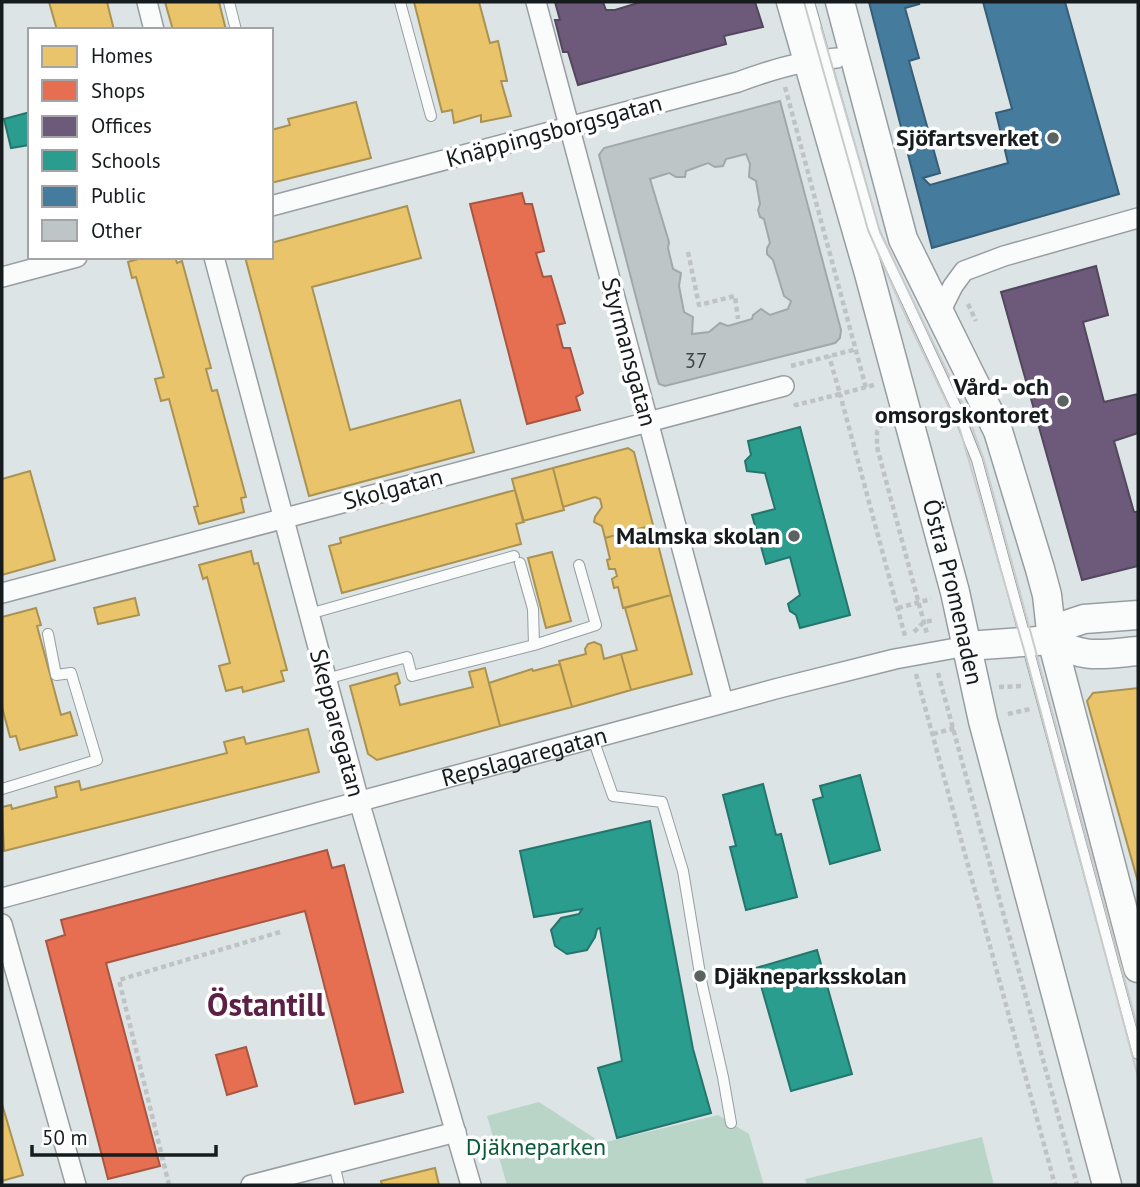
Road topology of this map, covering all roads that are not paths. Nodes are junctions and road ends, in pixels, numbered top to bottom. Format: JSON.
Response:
{"nodes":[{"id":1,"x":147,"y":2,"type":"edge"},
{"id":2,"x":229,"y":2,"type":"edge"},
{"id":3,"x":400,"y":2,"type":"edge"},
{"id":4,"x":536,"y":2,"type":"edge"},
{"id":5,"x":805,"y":2,"type":"edge"},
{"id":6,"x":840,"y":2,"type":"edge"},
{"id":7,"x":154,"y":28,"type":"edge"},
{"id":8,"x":236,"y":28,"type":"edge"},
{"id":9,"x":848,"y":31,"type":"junction"},
{"id":10,"x":823,"y":60,"type":"junction"},
{"id":11,"x":868,"y":110,"type":"junction"},
{"id":12,"x":431,"y":117,"type":"dead end"},
{"id":13,"x":568,"y":127,"type":"junction"},
{"id":14,"x":273,"y":205,"type":"edge"},
{"id":15,"x":1138,"y":218,"type":"edge"},
{"id":16,"x":70,"y":259,"type":"edge"},
{"id":17,"x":215,"y":259,"type":"edge"},
{"id":18,"x":2,"y":277,"type":"edge"},
{"id":19,"x":939,"y":314,"type":"junction"},
{"id":20,"x":784,"y":386,"type":"road end"},
{"id":21,"x":648,"y":422,"type":"junction"},
{"id":22,"x":282,"y":517,"type":"junction"},
{"id":23,"x":579,"y":565,"type":"dead end"},
{"id":24,"x":2,"y":593,"type":"edge"},
{"id":25,"x":308,"y":614,"type":"junction"},
{"id":26,"x":1138,"y":615,"type":"edge"},
{"id":27,"x":48,"y":634,"type":"dead end"},
{"id":28,"x":1040,"y":641,"type":"junction"},
{"id":29,"x":534,"y":645,"type":"junction"},
{"id":30,"x":967,"y":646,"type":"junction"},
{"id":31,"x":1138,"y":651,"type":"edge"},
{"id":32,"x":326,"y":679,"type":"junction"},
{"id":33,"x":723,"y":702,"type":"junction"},
{"id":34,"x":593,"y":739,"type":"junction"},
{"id":35,"x":2,"y":789,"type":"edge"},
{"id":36,"x":359,"y":802,"type":"junction"},
{"id":37,"x":2,"y":898,"type":"edge"},
{"id":38,"x":2,"y":924,"type":"edge"},
{"id":39,"x":1138,"y":968,"type":"edge"},
{"id":40,"x":1138,"y":1054,"type":"edge"},
{"id":41,"x":731,"y":1123,"type":"dead end"},
{"id":42,"x":456,"y":1132,"type":"junction"},
{"id":43,"x":334,"y":1164,"type":"junction"},
{"id":44,"x":76,"y":1185,"type":"edge"},
{"id":45,"x":252,"y":1185,"type":"edge"},
{"id":46,"x":339,"y":1185,"type":"edge"},
{"id":47,"x":471,"y":1185,"type":"edge"},
{"id":48,"x":1107,"y":1185,"type":"edge"}],
"edges":[{"from":1,"to":7,"type":"street"},
{"from":2,"to":8,"type":"lane"},
{"from":3,"to":12,"type":"lane"},
{"from":4,"to":13,"type":"street","name":"Styrmansgatan"},
{"from":5,"to":10,"type":"main road","name":"Östra Promenaden"},
{"from":6,"to":9,"type":"main road","name":"Östra Promenaden"},
{"from":9,"to":10,"type":"street"},
{"from":9,"to":11,"type":"main road","name":"Östra Promenaden"},
{"from":10,"to":11,"type":"street"},
{"from":10,"to":13,"type":"street","name":"Knäppingsborgsgatan"},
{"from":10,"to":28,"type":"lane","name":"Östra Promenaden"},
{"from":10,"to":30,"type":"main road","name":"Östra Promenaden"},
{"from":11,"to":19,"type":"main road","name":"Östra Promenaden"},
{"from":13,"to":14,"type":"street","name":"Knäppingsborgsgatan"},
{"from":13,"to":21,"type":"street","name":"Styrmansgatan"},
{"from":15,"to":19,"type":"street"},
{"from":16,"to":18,"type":"street"},
{"from":17,"to":22,"type":"street","name":"Skepparegatan"},
{"from":19,"to":28,"type":"main road","name":"Östra Promenaden"},
{"from":20,"to":21,"type":"street","name":"Skolgatan"},
{"from":21,"to":22,"type":"street","name":"Skolgatan"},
{"from":21,"to":33,"type":"street","name":"Styrmansgatan"},
{"from":22,"to":24,"type":"street","name":"Skolgatan"},
{"from":22,"to":25,"type":"street","name":"Skepparegatan"},
{"from":23,"to":29,"type":"lane"},
{"from":25,"to":29,"type":"lane"},
{"from":25,"to":32,"type":"street","name":"Skepparegatan"},
{"from":26,"to":28,"type":"main road"},
{"from":27,"to":35,"type":"lane"},
{"from":28,"to":30,"type":"main road","name":"Repslagaregatan"},
{"from":28,"to":31,"type":"main road"},
{"from":28,"to":39,"type":"main road","name":"Östra Promenaden"},
{"from":28,"to":40,"type":"lane","name":"Östra Promenaden"},
{"from":29,"to":32,"type":"lane"},
{"from":30,"to":33,"type":"street","name":"Repslagaregatan"},
{"from":30,"to":48,"type":"main road","name":"Östra Promenaden"},
{"from":32,"to":36,"type":"street","name":"Skepparegatan"},
{"from":33,"to":34,"type":"street","name":"Repslagaregatan"},
{"from":34,"to":36,"type":"street","name":"Repslagaregatan"},
{"from":34,"to":41,"type":"lane"},
{"from":36,"to":37,"type":"street","name":"Repslagaregatan"},
{"from":36,"to":42,"type":"street","name":"Skepparegatan"},
{"from":38,"to":44,"type":"street"},
{"from":42,"to":43,"type":"street"},
{"from":42,"to":47,"type":"street","name":"Skepparegatan"},
{"from":43,"to":45,"type":"street"},
{"from":43,"to":46,"type":"lane"}]}
